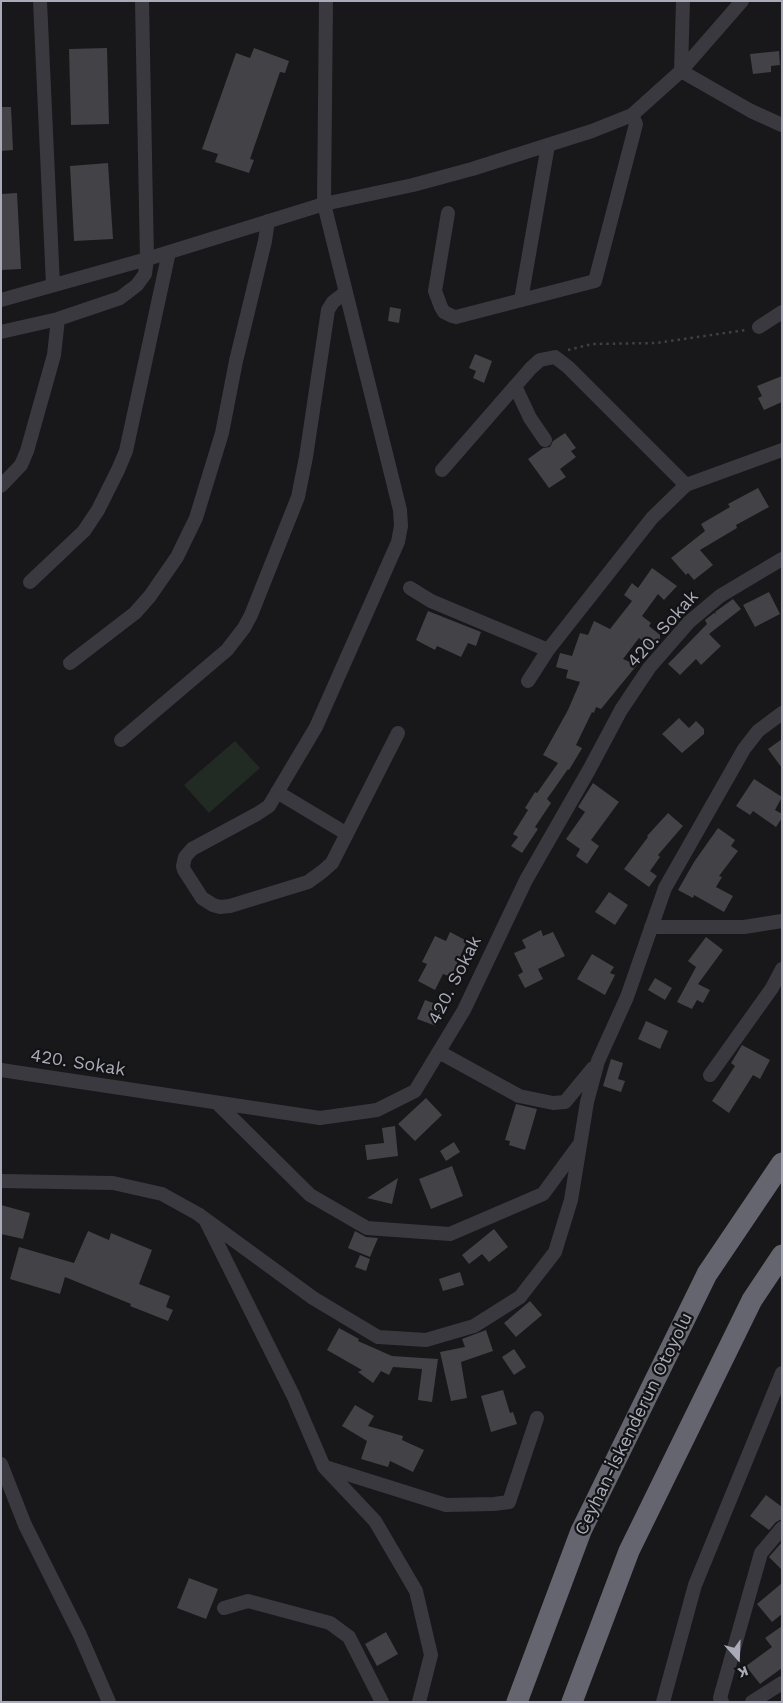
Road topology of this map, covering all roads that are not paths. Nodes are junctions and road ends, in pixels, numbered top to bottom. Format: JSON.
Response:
{"nodes":[{"id":1,"x":40,"y":1,"type":"edge"},
{"id":2,"x":142,"y":1,"type":"edge"},
{"id":3,"x":326,"y":1,"type":"edge"},
{"id":4,"x":683,"y":1,"type":"edge"},
{"id":5,"x":742,"y":1,"type":"edge"},
{"id":6,"x":682,"y":71,"type":"junction"},
{"id":7,"x":632,"y":115,"type":"junction"},
{"id":8,"x":782,"y":125,"type":"edge"},
{"id":9,"x":548,"y":145,"type":"junction"},
{"id":10,"x":324,"y":204,"type":"junction"},
{"id":11,"x":448,"y":212,"type":"dead end"},
{"id":12,"x":268,"y":221,"type":"junction"},
{"id":13,"x":169,"y":252,"type":"junction"},
{"id":14,"x":147,"y":259,"type":"junction"},
{"id":15,"x":53,"y":285,"type":"junction"},
{"id":16,"x":346,"y":292,"type":"junction"},
{"id":17,"x":1,"y":300,"type":"edge"},
{"id":18,"x":521,"y":300,"type":"junction"},
{"id":19,"x":782,"y":312,"type":"edge"},
{"id":20,"x":58,"y":319,"type":"junction"},
{"id":21,"x":759,"y":327,"type":"road end"},
{"id":22,"x":1,"y":332,"type":"edge"},
{"id":23,"x":515,"y":386,"type":"junction"},
{"id":24,"x":545,"y":440,"type":"dead end"},
{"id":25,"x":782,"y":450,"type":"edge"},
{"id":26,"x":442,"y":470,"type":"dead end"},
{"id":27,"x":686,"y":485,"type":"junction"},
{"id":28,"x":1,"y":486,"type":"edge"},
{"id":29,"x":780,"y":565,"type":"edge"},
{"id":30,"x":30,"y":582,"type":"dead end"},
{"id":31,"x":410,"y":588,"type":"dead end"},
{"id":32,"x":548,"y":650,"type":"junction"},
{"id":33,"x":70,"y":663,"type":"dead end"},
{"id":34,"x":528,"y":681,"type":"dead end"},
{"id":35,"x":782,"y":714,"type":"edge"},
{"id":36,"x":398,"y":733,"type":"dead end"},
{"id":37,"x":121,"y":740,"type":"dead end"},
{"id":38,"x":277,"y":792,"type":"junction"},
{"id":39,"x":347,"y":834,"type":"junction"},
{"id":40,"x":782,"y":921,"type":"edge"},
{"id":41,"x":652,"y":927,"type":"junction"},
{"id":42,"x":782,"y":969,"type":"edge"},
{"id":43,"x":439,"y":1052,"type":"junction"},
{"id":44,"x":598,"y":1061,"type":"junction"},
{"id":45,"x":1,"y":1070,"type":"edge"},
{"id":46,"x":710,"y":1075,"type":"dead end"},
{"id":47,"x":217,"y":1103,"type":"junction"},
{"id":48,"x":580,"y":1144,"type":"junction"},
{"id":49,"x":782,"y":1163,"type":"edge"},
{"id":50,"x":1,"y":1181,"type":"edge"},
{"id":51,"x":205,"y":1219,"type":"junction"},
{"id":52,"x":782,"y":1255,"type":"edge"},
{"id":53,"x":782,"y":1373,"type":"edge"},
{"id":54,"x":537,"y":1418,"type":"dead end"},
{"id":55,"x":1,"y":1464,"type":"edge"},
{"id":56,"x":324,"y":1467,"type":"junction"},
{"id":57,"x":782,"y":1528,"type":"edge"},
{"id":58,"x":224,"y":1608,"type":"dead end"},
{"id":59,"x":782,"y":1683,"type":"edge"},
{"id":60,"x":109,"y":1702,"type":"edge"},
{"id":61,"x":382,"y":1702,"type":"edge"},
{"id":62,"x":419,"y":1702,"type":"edge"},
{"id":63,"x":517,"y":1702,"type":"edge"},
{"id":64,"x":572,"y":1702,"type":"edge"},
{"id":65,"x":663,"y":1702,"type":"edge"},
{"id":66,"x":722,"y":1702,"type":"edge"},
{"id":67,"x":752,"y":1702,"type":"edge"}],
"edges":[{"from":1,"to":15,"type":"street"},
{"from":2,"to":14,"type":"street"},
{"from":3,"to":10,"type":"street"},
{"from":4,"to":6,"type":"street"},
{"from":5,"to":6,"type":"street"},
{"from":6,"to":7,"type":"street"},
{"from":6,"to":8,"type":"street"},
{"from":7,"to":9,"type":"street"},
{"from":7,"to":18,"type":"street"},
{"from":9,"to":10,"type":"street"},
{"from":9,"to":18,"type":"street"},
{"from":10,"to":12,"type":"street"},
{"from":10,"to":16,"type":"street"},
{"from":11,"to":18,"type":"street"},
{"from":12,"to":13,"type":"street"},
{"from":12,"to":33,"type":"street"},
{"from":13,"to":14,"type":"street"},
{"from":13,"to":30,"type":"street"},
{"from":14,"to":15,"type":"street"},
{"from":14,"to":20,"type":"street"},
{"from":15,"to":17,"type":"street"},
{"from":16,"to":37,"type":"street"},
{"from":16,"to":38,"type":"street"},
{"from":19,"to":21,"type":"street"},
{"from":20,"to":22,"type":"street"},
{"from":20,"to":28,"type":"street"},
{"from":23,"to":24,"type":"street"},
{"from":23,"to":26,"type":"street"},
{"from":23,"to":27,"type":"street"},
{"from":25,"to":27,"type":"street"},
{"from":27,"to":32,"type":"street"},
{"from":29,"to":43,"type":"street","name":"420. Sokak"},
{"from":31,"to":32,"type":"street"},
{"from":32,"to":34,"type":"street"},
{"from":35,"to":41,"type":"street"},
{"from":36,"to":39,"type":"street"},
{"from":38,"to":39,"type":"street"},
{"from":38,"to":39,"type":"street"},
{"from":40,"to":41,"type":"street"},
{"from":41,"to":44,"type":"street"},
{"from":42,"to":46,"type":"street"},
{"from":43,"to":44,"type":"street"},
{"from":43,"to":47,"type":"street","name":"420. Sokak"},
{"from":44,"to":48,"type":"street"},
{"from":45,"to":47,"type":"street","name":"420. Sokak"},
{"from":47,"to":48,"type":"street"},
{"from":48,"to":51,"type":"street"},
{"from":49,"to":63,"type":"highway","name":"Ceyhan-İskenderun Otoyolu"},
{"from":50,"to":51,"type":"street"},
{"from":51,"to":56,"type":"street"},
{"from":52,"to":64,"type":"highway"},
{"from":53,"to":65,"type":"street"},
{"from":54,"to":56,"type":"street"},
{"from":55,"to":60,"type":"street"},
{"from":56,"to":62,"type":"street"},
{"from":57,"to":66,"type":"street"},
{"from":58,"to":61,"type":"street"},
{"from":59,"to":67,"type":"street"}]}
